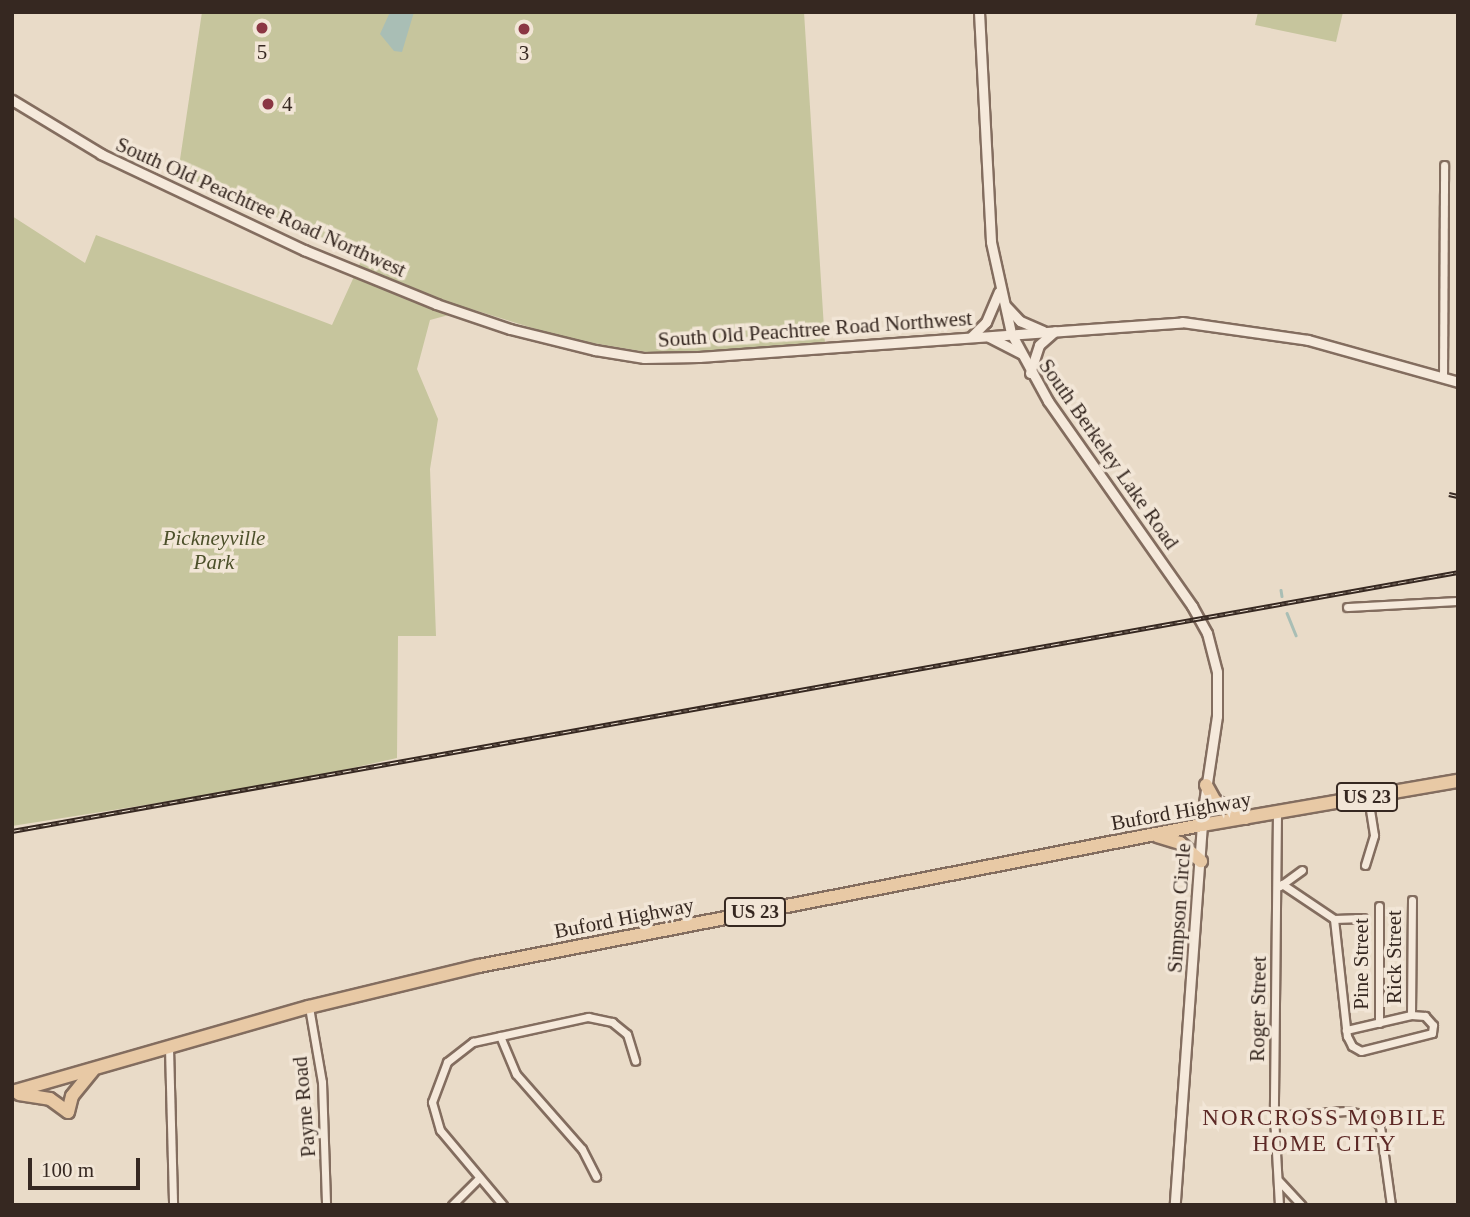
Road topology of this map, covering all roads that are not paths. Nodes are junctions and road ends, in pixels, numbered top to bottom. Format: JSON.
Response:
{"nodes":[{"id":1,"x":979,"y":12,"type":"edge"},
{"id":2,"x":12,"y":100,"type":"edge"},
{"id":3,"x":1444,"y":164,"type":"dead end"},
{"id":4,"x":1000,"y":295,"type":"junction"},
{"id":5,"x":1056,"y":331,"type":"junction"},
{"id":6,"x":1044,"y":332,"type":"junction"},
{"id":7,"x":1011,"y":333,"type":"junction"},
{"id":8,"x":984,"y":335,"type":"junction"},
{"id":9,"x":971,"y":337,"type":"junction"},
{"id":10,"x":1020,"y":353,"type":"junction"},
{"id":11,"x":1030,"y":373,"type":"junction"},
{"id":12,"x":1443,"y":378,"type":"junction"},
{"id":13,"x":1458,"y":382,"type":"edge"},
{"id":14,"x":1458,"y":601,"type":"edge"},
{"id":15,"x":1346,"y":607,"type":"dead end"},
{"id":16,"x":1199,"y":618,"type":"joint"},
{"id":17,"x":1458,"y":781,"type":"edge"},
{"id":18,"x":1206,"y":785,"type":"junction"},
{"id":19,"x":1367,"y":797,"type":"junction"},
{"id":20,"x":1277,"y":813,"type":"junction"},
{"id":21,"x":1247,"y":818,"type":"junction"},
{"id":22,"x":1202,"y":825,"type":"junction"},
{"id":23,"x":1153,"y":834,"type":"junction"},
{"id":24,"x":1201,"y":861,"type":"junction"},
{"id":25,"x":1365,"y":865,"type":"dead end"},
{"id":26,"x":1302,"y":870,"type":"dead end"},
{"id":27,"x":1279,"y":886,"type":"junction"},
{"id":28,"x":1412,"y":900,"type":"dead end"},
{"id":29,"x":1378,"y":906,"type":"dead end"},
{"id":30,"x":1363,"y":918,"type":"dead end"},
{"id":31,"x":1334,"y":919,"type":"junction"},
{"id":32,"x":309,"y":1007,"type":"junction"},
{"id":33,"x":1411,"y":1016,"type":"junction"},
{"id":34,"x":1379,"y":1023,"type":"junction"},
{"id":35,"x":1346,"y":1030,"type":"junction"},
{"id":36,"x":500,"y":1035,"type":"junction"},
{"id":37,"x":169,"y":1048,"type":"junction"},
{"id":38,"x":635,"y":1061,"type":"dead end"},
{"id":39,"x":94,"y":1069,"type":"junction"},
{"id":40,"x":12,"y":1093,"type":"edge"},
{"id":41,"x":1274,"y":1116,"type":"junction"},
{"id":42,"x":596,"y":1177,"type":"dead end"},
{"id":43,"x":479,"y":1178,"type":"junction"},
{"id":44,"x":1279,"y":1181,"type":"junction"},
{"id":45,"x":173,"y":1205,"type":"edge"},
{"id":46,"x":326,"y":1205,"type":"edge"},
{"id":47,"x":452,"y":1205,"type":"edge"},
{"id":48,"x":503,"y":1205,"type":"edge"},
{"id":49,"x":1175,"y":1205,"type":"edge"},
{"id":50,"x":1279,"y":1205,"type":"edge"},
{"id":51,"x":1301,"y":1205,"type":"edge"},
{"id":52,"x":1391,"y":1205,"type":"edge"}],
"edges":[{"from":1,"to":4,"type":"street","name":"South Berkeley Lake Road"},
{"from":2,"to":9,"type":"street","name":"South Old Peachtree Road Northwest"},
{"from":3,"to":12,"type":"street"},
{"from":4,"to":6,"type":"street"},
{"from":4,"to":7,"type":"street","name":"South Berkeley Lake Road"},
{"from":4,"to":9,"type":"street"},
{"from":5,"to":6,"type":"street","name":"South Old Peachtree Road Northwest"},
{"from":5,"to":11,"type":"street"},
{"from":5,"to":12,"type":"street","name":"South Old Peachtree Road Northwest"},
{"from":6,"to":7,"type":"street","name":"South Old Peachtree Road Northwest"},
{"from":7,"to":8,"type":"street","name":"South Old Peachtree Road Northwest"},
{"from":7,"to":10,"type":"street","name":"South Berkeley Lake Road"},
{"from":8,"to":9,"type":"street","name":"South Old Peachtree Road Northwest"},
{"from":8,"to":10,"type":"street"},
{"from":10,"to":11,"type":"street","name":"South Berkeley Lake Road"},
{"from":11,"to":16,"type":"street","name":"South Berkeley Lake Road"},
{"from":12,"to":13,"type":"street","name":"South Old Peachtree Road Northwest"},
{"from":14,"to":15,"type":"street"},
{"from":16,"to":18,"type":"street","name":"Simpson Circle"},
{"from":17,"to":19,"type":"main road","name":"Buford Highway","number":"US 23"},
{"from":18,"to":21,"type":"main road"},
{"from":18,"to":22,"type":"street","name":"Simpson Circle"},
{"from":19,"to":20,"type":"main road","name":"Buford Highway","number":"US 23"},
{"from":19,"to":25,"type":"street"},
{"from":20,"to":21,"type":"main road","name":"Buford Highway","number":"US 23"},
{"from":20,"to":27,"type":"street","name":"Roger Street"},
{"from":21,"to":22,"type":"main road","name":"Buford Highway","number":"US 23"},
{"from":22,"to":23,"type":"main road","name":"Buford Highway","number":"US 23"},
{"from":22,"to":24,"type":"street","name":"Simpson Circle"},
{"from":23,"to":24,"type":"main road"},
{"from":23,"to":32,"type":"main road","name":"Buford Highway","number":"US 23"},
{"from":24,"to":49,"type":"street","name":"Simpson Circle"},
{"from":26,"to":27,"type":"street"},
{"from":27,"to":31,"type":"street"},
{"from":27,"to":41,"type":"street","name":"Roger Street"},
{"from":28,"to":33,"type":"street","name":"Rick Street"},
{"from":29,"to":34,"type":"street","name":"Pine Street"},
{"from":30,"to":31,"type":"street"},
{"from":31,"to":35,"type":"street"},
{"from":32,"to":37,"type":"main road","name":"Buford Highway","number":"US 23"},
{"from":32,"to":46,"type":"street","name":"Payne Road"},
{"from":33,"to":34,"type":"street"},
{"from":33,"to":35,"type":"street"},
{"from":34,"to":35,"type":"street"},
{"from":36,"to":38,"type":"street"},
{"from":36,"to":42,"type":"street"},
{"from":36,"to":43,"type":"street"},
{"from":37,"to":39,"type":"main road","name":"Buford Highway","number":"US 23"},
{"from":37,"to":45,"type":"street"},
{"from":39,"to":40,"type":"main road","name":"Buford Highway","number":"US 23"},
{"from":39,"to":40,"type":"main road"},
{"from":41,"to":44,"type":"street","name":"Roger Street"},
{"from":41,"to":52,"type":"street"},
{"from":43,"to":47,"type":"street"},
{"from":43,"to":48,"type":"street"},
{"from":44,"to":50,"type":"street","name":"Roger Street"},
{"from":44,"to":51,"type":"street"}]}
